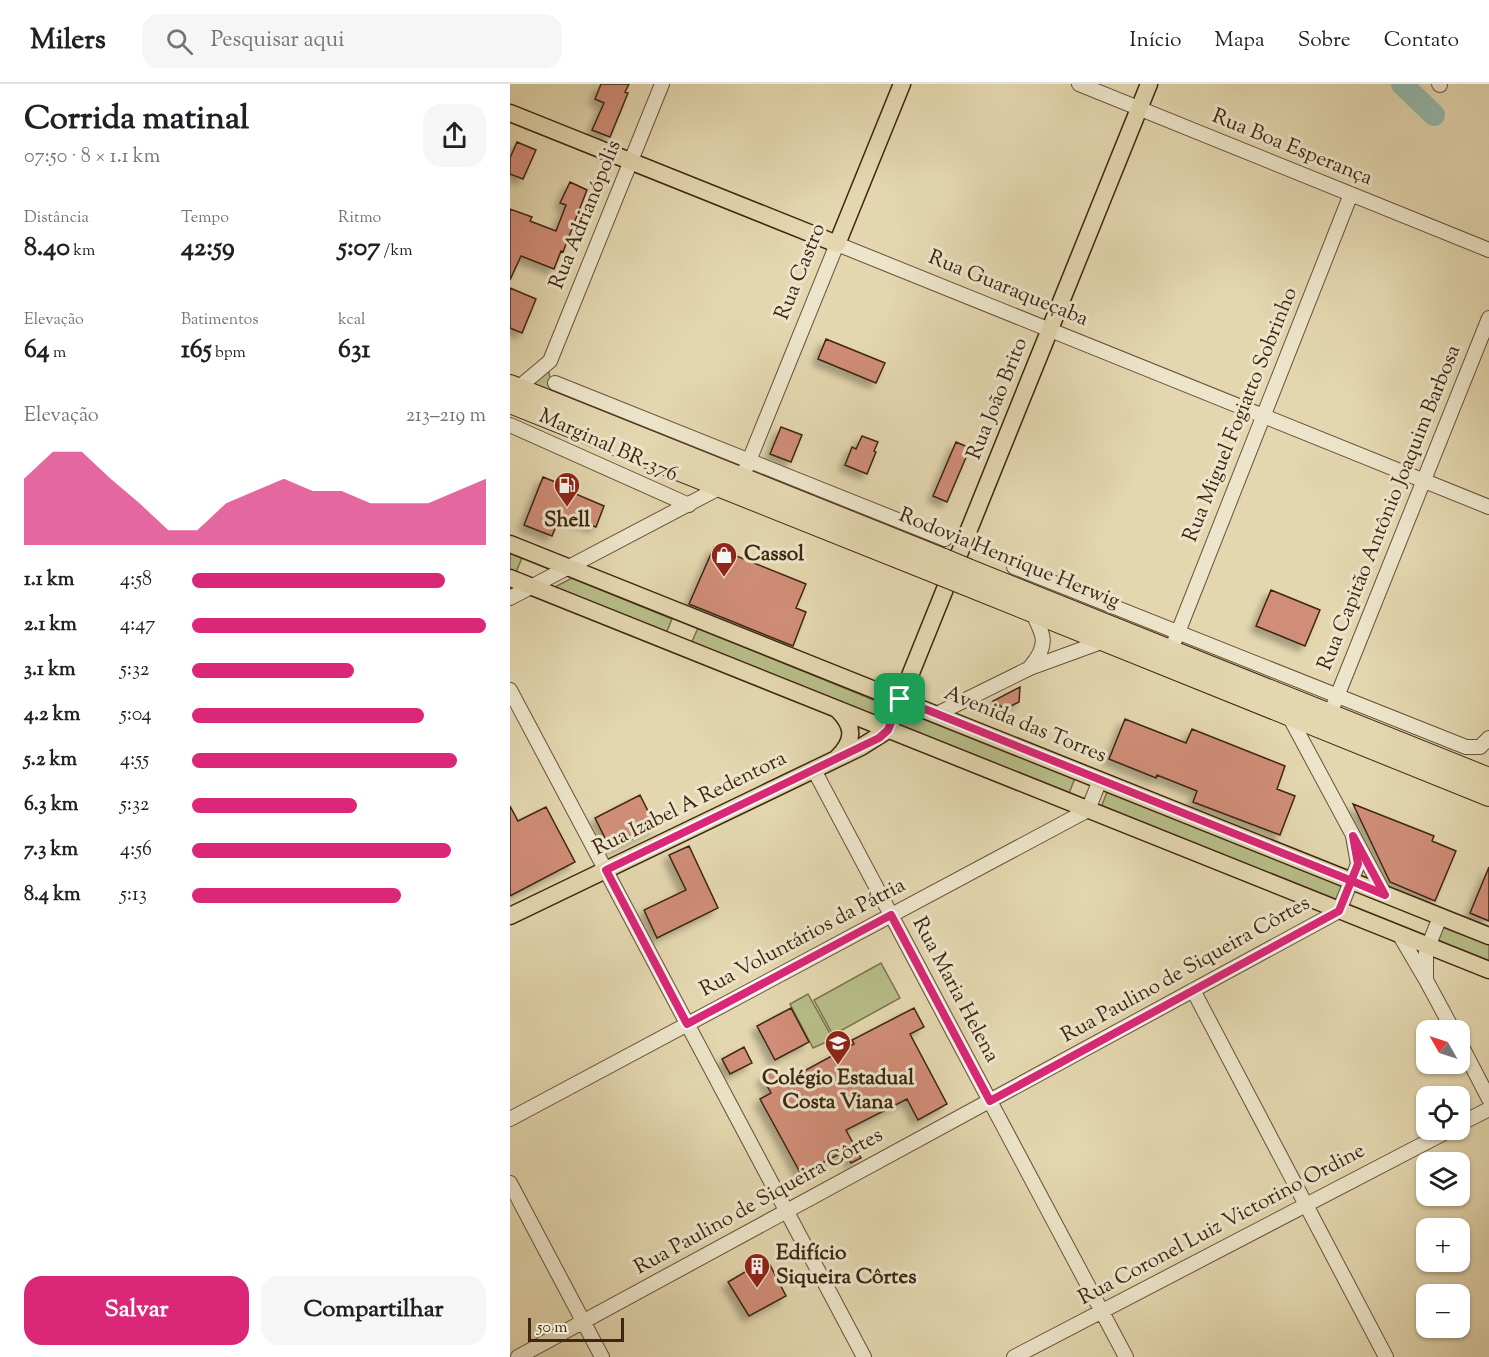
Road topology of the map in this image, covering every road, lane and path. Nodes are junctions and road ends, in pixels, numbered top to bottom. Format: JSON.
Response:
{"nodes":[{"id":1,"x":662,"y":84,"type":"edge"},
{"id":2,"x":902,"y":84,"type":"edge"},
{"id":3,"x":1079,"y":84,"type":"edge"},
{"id":4,"x":1149,"y":84,"type":"edge"},
{"id":5,"x":1139,"y":108,"type":"junction"},
{"id":6,"x":510,"y":113,"type":"edge"},
{"id":7,"x":630,"y":162,"type":"junction"},
{"id":8,"x":1351,"y":194,"type":"junction"},
{"id":9,"x":837,"y":244,"type":"junction"},
{"id":10,"x":1489,"y":250,"type":"edge"},
{"id":11,"x":1489,"y":318,"type":"edge"},
{"id":12,"x":1050,"y":330,"type":"junction"},
{"id":13,"x":550,"y":361,"type":"junction"},
{"id":14,"x":555,"y":383,"type":"junction"},
{"id":15,"x":513,"y":392,"type":"edge"},
{"id":16,"x":560,"y":405,"type":"junction"},
{"id":17,"x":1263,"y":416,"type":"junction"},
{"id":18,"x":510,"y":425,"type":"edge"},
{"id":19,"x":746,"y":469,"type":"junction"},
{"id":20,"x":1424,"y":480,"type":"junction"},
{"id":21,"x":721,"y":487,"type":"junction"},
{"id":22,"x":689,"y":505,"type":"junction"},
{"id":23,"x":1489,"y":507,"type":"edge"},
{"id":24,"x":945,"y":539,"type":"dead end"},
{"id":25,"x":510,"y":544,"type":"edge"},
{"id":26,"x":569,"y":567,"type":"junction"},
{"id":27,"x":941,"y":567,"type":"junction"},
{"id":28,"x":1014,"y":567,"type":"dead end"},
{"id":29,"x":965,"y":576,"type":"junction"},
{"id":30,"x":510,"y":578,"type":"edge"},
{"id":31,"x":531,"y":587,"type":"junction"},
{"id":32,"x":510,"y":598,"type":"edge"},
{"id":33,"x":1032,"y":612,"type":"junction"},
{"id":34,"x":691,"y":617,"type":"junction"},
{"id":35,"x":1104,"y":641,"type":"junction"},
{"id":36,"x":1174,"y":641,"type":"junction"},
{"id":37,"x":680,"y":646,"type":"junction"},
{"id":38,"x":1030,"y":668,"type":"junction"},
{"id":39,"x":510,"y":690,"type":"edge"},
{"id":40,"x":900,"y":699,"type":"junction"},
{"id":41,"x":1333,"y":706,"type":"junction"},
{"id":42,"x":838,"y":710,"type":"junction"},
{"id":43,"x":938,"y":714,"type":"junction"},
{"id":44,"x":1289,"y":716,"type":"junction"},
{"id":45,"x":888,"y":730,"type":"junction"},
{"id":46,"x":1489,"y":738,"type":"edge"},
{"id":47,"x":835,"y":760,"type":"junction"},
{"id":48,"x":814,"y":770,"type":"junction"},
{"id":49,"x":1489,"y":778,"type":"edge"},
{"id":50,"x":1100,"y":780,"type":"junction"},
{"id":51,"x":1489,"y":796,"type":"edge"},
{"id":52,"x":1088,"y":810,"type":"junction"},
{"id":53,"x":1353,"y":836,"type":"junction"},
{"id":54,"x":606,"y":870,"type":"junction"},
{"id":55,"x":1352,"y":881,"type":"junction"},
{"id":56,"x":1385,"y":895,"type":"junction"},
{"id":57,"x":1305,"y":897,"type":"junction"},
{"id":58,"x":1339,"y":911,"type":"junction"},
{"id":59,"x":891,"y":915,"type":"junction"},
{"id":60,"x":510,"y":916,"type":"edge"},
{"id":61,"x":1440,"y":917,"type":"junction"},
{"id":62,"x":1309,"y":927,"type":"junction"},
{"id":63,"x":1399,"y":934,"type":"junction"},
{"id":64,"x":1489,"y":936,"type":"edge"},
{"id":65,"x":1428,"y":946,"type":"junction"},
{"id":66,"x":1489,"y":970,"type":"edge"},
{"id":67,"x":1426,"y":980,"type":"junction"},
{"id":68,"x":1193,"y":990,"type":"junction"},
{"id":69,"x":1448,"y":1020,"type":"edge"},
{"id":70,"x":687,"y":1024,"type":"junction"},
{"id":71,"x":1470,"y":1062,"type":"edge"},
{"id":72,"x":1489,"y":1099,"type":"edge"},
{"id":73,"x":990,"y":1101,"type":"junction"},
{"id":74,"x":1489,"y":1109,"type":"edge"},
{"id":75,"x":510,"y":1119,"type":"edge"},
{"id":76,"x":1470,"y":1119,"type":"edge"},
{"id":77,"x":1431,"y":1140,"type":"edge"},
{"id":78,"x":510,"y":1183,"type":"edge"},
{"id":79,"x":1306,"y":1205,"type":"junction"},
{"id":80,"x":787,"y":1211,"type":"junction"},
{"id":81,"x":1102,"y":1311,"type":"junction"},
{"id":82,"x":583,"y":1322,"type":"junction"},
{"id":83,"x":518,"y":1357,"type":"edge"},
{"id":84,"x":602,"y":1357,"type":"edge"},
{"id":85,"x":864,"y":1357,"type":"edge"},
{"id":86,"x":1014,"y":1357,"type":"edge"},
{"id":87,"x":1126,"y":1357,"type":"edge"},
{"id":88,"x":1386,"y":1357,"type":"edge"}],
"edges":[{"from":1,"to":7,"type":"street","name":"Rua Adrianópolis"},
{"from":2,"to":9,"type":"main road","name":"Rua Castro"},
{"from":3,"to":5,"type":"street","name":"Rua Boa Esperança"},
{"from":4,"to":5,"type":"main road","name":"Rua João Brito"},
{"from":5,"to":8,"type":"street","name":"Rua Boa Esperança"},
{"from":5,"to":12,"type":"main road","name":"Rua João Brito"},
{"from":6,"to":7,"type":"main road","name":"Rua Guaraqueçaba"},
{"from":7,"to":9,"type":"main road","name":"Rua Guaraqueçaba"},
{"from":7,"to":13,"type":"street","name":"Rua Adrianópolis"},
{"from":8,"to":10,"type":"street","name":"Rua Boa Esperança"},
{"from":8,"to":17,"type":"street","name":"Rua Miguel Fogiatto Sobrinho"},
{"from":9,"to":12,"type":"street","name":"Rua Guaraqueçaba"},
{"from":9,"to":19,"type":"street","name":"Rua Castro"},
{"from":11,"to":20,"type":"street","name":"Rua Capitão Antônio Joaquim Barbosa"},
{"from":12,"to":17,"type":"street","name":"Rua Guaraqueçaba"},
{"from":12,"to":40,"type":"main road","name":"Rua João Brito"},
{"from":13,"to":14,"type":"street"},
{"from":13,"to":15,"type":"street","name":"Rua Adrianópolis"},
{"from":14,"to":16,"type":"street"},
{"from":14,"to":19,"type":"street"},
{"from":15,"to":16,"type":"highway","name":"Rodovia Henrique Herwig"},
{"from":15,"to":21,"type":"highway","name":"Rodovia Henrique Herwig"},
{"from":16,"to":19,"type":"highway","name":"Rodovia Henrique Herwig"},
{"from":17,"to":20,"type":"street","name":"Rua Guaraqueçaba"},
{"from":17,"to":36,"type":"street","name":"Rua Miguel Fogiatto Sobrinho"},
{"from":18,"to":22,"type":"street","name":"Marginal BR-376"},
{"from":19,"to":24,"type":"street"},
{"from":19,"to":27,"type":"highway","name":"Rodovia Henrique Herwig"},
{"from":20,"to":23,"type":"street","name":"Rua Guaraqueçaba"},
{"from":20,"to":41,"type":"street","name":"Rua Capitão Antônio Joaquim Barbosa"},
{"from":21,"to":22,"type":"street"},
{"from":21,"to":27,"type":"highway","name":"Rodovia Henrique Herwig"},
{"from":22,"to":26,"type":"street"},
{"from":25,"to":26,"type":"main road","name":"Avenida das Torres"},
{"from":26,"to":31,"type":"street"},
{"from":26,"to":34,"type":"main road","name":"Avenida das Torres"},
{"from":27,"to":29,"type":"highway","name":"Rodovia Henrique Herwig","bridge":true},
{"from":28,"to":36,"type":"street"},
{"from":29,"to":33,"type":"highway","name":"Rodovia Henrique Herwig"},
{"from":29,"to":36,"type":"highway","name":"Rodovia Henrique Herwig"},
{"from":30,"to":31,"type":"main road"},
{"from":31,"to":32,"type":"street"},
{"from":31,"to":37,"type":"main road"},
{"from":33,"to":35,"type":"highway","name":"Rodovia Henrique Herwig"},
{"from":33,"to":38,"type":"street"},
{"from":34,"to":37,"type":"main road"},
{"from":34,"to":40,"type":"main road","name":"Avenida das Torres"},
{"from":35,"to":38,"type":"street"},
{"from":35,"to":44,"type":"highway","name":"Rodovia Henrique Herwig"},
{"from":36,"to":41,"type":"highway","name":"Rodovia Henrique Herwig"},
{"from":37,"to":42,"type":"main road"},
{"from":38,"to":43,"type":"street"},
{"from":39,"to":54,"type":"street"},
{"from":40,"to":43,"type":"main road","name":"Avenida das Torres"},
{"from":40,"to":45,"type":"main road","name":"Rua João Brito"},
{"from":41,"to":46,"type":"street"},
{"from":41,"to":49,"type":"highway","name":"Rodovia Henrique Herwig"},
{"from":42,"to":45,"type":"main road"},
{"from":42,"to":47,"type":"main road"},
{"from":43,"to":50,"type":"main road","name":"Avenida das Torres"},
{"from":44,"to":51,"type":"highway","name":"Rodovia Henrique Herwig"},
{"from":44,"to":53,"type":"street"},
{"from":45,"to":47,"type":"main road","name":"Rua Izabel A Redentora"},
{"from":45,"to":52,"type":"main road"},
{"from":47,"to":48,"type":"main road","name":"Rua Izabel A Redentora"},
{"from":48,"to":54,"type":"main road","name":"Rua Izabel A Redentora"},
{"from":48,"to":59,"type":"street","name":"Rua Maria Helena"},
{"from":50,"to":52,"type":"street"},
{"from":50,"to":55,"type":"main road","name":"Avenida das Torres"},
{"from":52,"to":57,"type":"main road"},
{"from":52,"to":59,"type":"street","name":"Rua Voluntários da Pátria"},
{"from":53,"to":55,"type":"street","name":"Rua Paulino de Siqueira Côrtes"},
{"from":53,"to":56,"type":"street"},
{"from":54,"to":60,"type":"main road","name":"Rua Izabel A Redentora"},
{"from":54,"to":70,"type":"street"},
{"from":55,"to":56,"type":"main road","name":"Avenida das Torres"},
{"from":55,"to":58,"type":"street","name":"Rua Paulino de Siqueira Côrtes"},
{"from":56,"to":61,"type":"main road","name":"Avenida das Torres"},
{"from":57,"to":58,"type":"main road"},
{"from":57,"to":62,"type":"street"},
{"from":58,"to":62,"type":"street","name":"Rua Paulino de Siqueira Côrtes"},
{"from":58,"to":63,"type":"main road"},
{"from":59,"to":70,"type":"street","name":"Rua Voluntários da Pátria"},
{"from":59,"to":73,"type":"street","name":"Rua Maria Helena"},
{"from":61,"to":64,"type":"main road","name":"Avenida das Torres"},
{"from":61,"to":65,"type":"street"},
{"from":62,"to":68,"type":"street","name":"Rua Paulino de Siqueira Côrtes"},
{"from":63,"to":65,"type":"main road"},
{"from":63,"to":67,"type":"street"},
{"from":65,"to":66,"type":"main road"},
{"from":65,"to":67,"type":"street"},
{"from":67,"to":69,"type":"street"},
{"from":68,"to":73,"type":"street","name":"Rua Paulino de Siqueira Côrtes"},
{"from":68,"to":79,"type":"street"},
{"from":70,"to":75,"type":"street","name":"Rua Voluntários da Pátria"},
{"from":70,"to":80,"type":"street"},
{"from":71,"to":72,"type":"street"},
{"from":73,"to":80,"type":"street","name":"Rua Paulino de Siqueira Côrtes"},
{"from":73,"to":81,"type":"street","name":"Rua Maria Helena"},
{"from":74,"to":76,"type":"street"},
{"from":77,"to":79,"type":"street","name":"Rua Coronel Luiz Victorino Ordine"},
{"from":78,"to":82,"type":"street"},
{"from":79,"to":81,"type":"street","name":"Rua Coronel Luiz Victorino Ordine"},
{"from":79,"to":88,"type":"street"},
{"from":80,"to":82,"type":"street","name":"Rua Paulino de Siqueira Côrtes"},
{"from":80,"to":85,"type":"street"},
{"from":81,"to":86,"type":"street","name":"Rua Coronel Luiz Victorino Ordine"},
{"from":81,"to":87,"type":"street","name":"Rua Maria Helena"},
{"from":82,"to":83,"type":"street","name":"Rua Paulino de Siqueira Côrtes"},
{"from":82,"to":84,"type":"street"}]}
